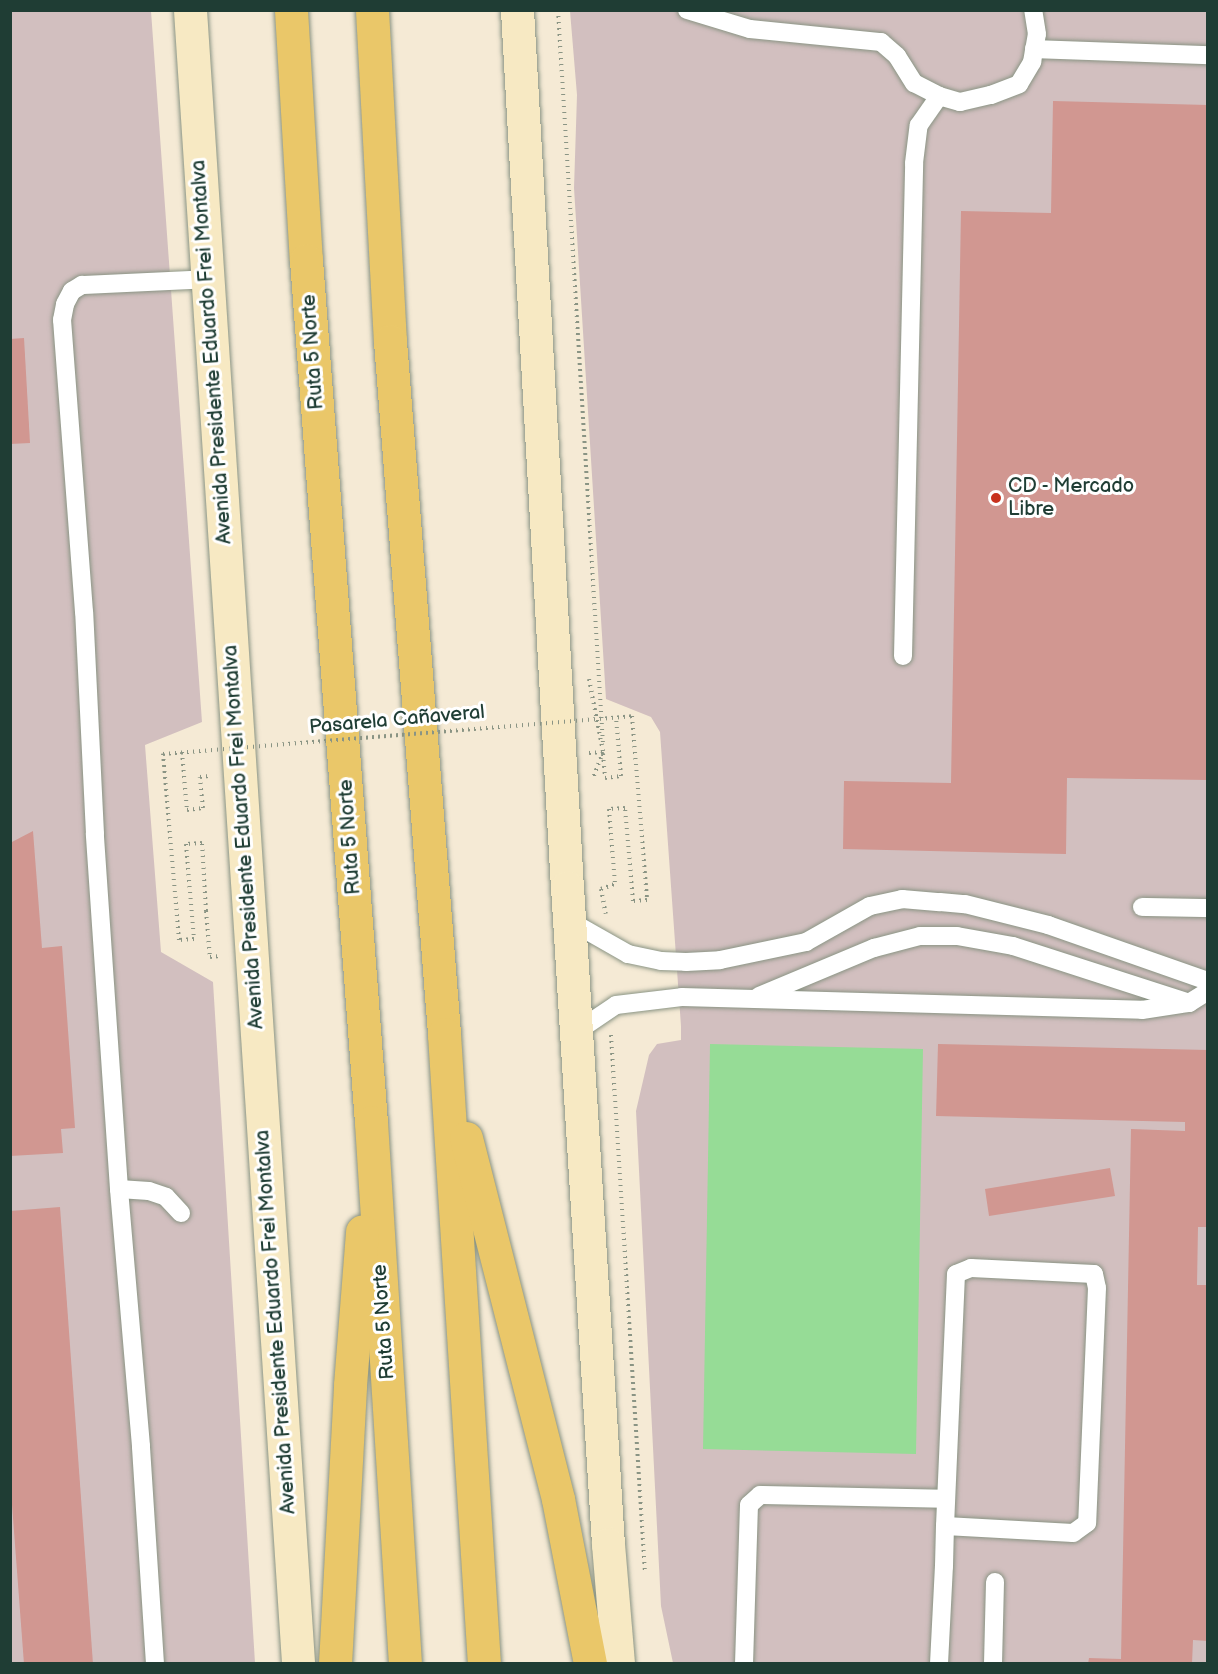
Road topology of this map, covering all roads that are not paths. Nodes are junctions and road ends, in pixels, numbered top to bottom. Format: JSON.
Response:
{"nodes":[{"id":1,"x":190,"y":10,"type":"edge"},
{"id":2,"x":291,"y":10,"type":"edge"},
{"id":3,"x":372,"y":10,"type":"edge"},
{"id":4,"x":517,"y":10,"type":"edge"},
{"id":5,"x":687,"y":10,"type":"edge"},
{"id":6,"x":1033,"y":10,"type":"edge"},
{"id":7,"x":1034,"y":49,"type":"junction"},
{"id":8,"x":1208,"y":55,"type":"edge"},
{"id":9,"x":939,"y":96,"type":"junction"},
{"id":10,"x":208,"y":279,"type":"junction"},
{"id":11,"x":903,"y":656,"type":"dead end"},
{"id":12,"x":1142,"y":907,"type":"dead end"},
{"id":13,"x":1208,"y":908,"type":"edge"},
{"id":14,"x":570,"y":921,"type":"junction"},
{"id":15,"x":1208,"y":981,"type":"edge"},
{"id":16,"x":1208,"y":991,"type":"edge"},
{"id":17,"x":752,"y":999,"type":"junction"},
{"id":18,"x":1189,"y":1003,"type":"junction"},
{"id":19,"x":576,"y":1032,"type":"junction"},
{"id":20,"x":444,"y":1034,"type":"junction"},
{"id":21,"x":371,"y":1122,"type":"junction"},
{"id":22,"x":119,"y":1189,"type":"junction"},
{"id":23,"x":181,"y":1212,"type":"dead end"},
{"id":24,"x":946,"y":1499,"type":"junction"},
{"id":25,"x":945,"y":1526,"type":"junction"},
{"id":26,"x":995,"y":1582,"type":"dead end"},
{"id":27,"x":155,"y":1664,"type":"edge"},
{"id":28,"x":298,"y":1664,"type":"edge"},
{"id":29,"x":335,"y":1664,"type":"edge"},
{"id":30,"x":405,"y":1664,"type":"edge"},
{"id":31,"x":483,"y":1664,"type":"edge"},
{"id":32,"x":590,"y":1664,"type":"edge"},
{"id":33,"x":618,"y":1664,"type":"edge"},
{"id":34,"x":744,"y":1664,"type":"edge"},
{"id":35,"x":939,"y":1664,"type":"edge"},
{"id":36,"x":993,"y":1664,"type":"edge"}],
"edges":[{"from":1,"to":10,"type":"main road","name":"Avenida Presidente Eduardo Frei Montalva"},
{"from":2,"to":21,"type":"highway","name":"Ruta 5 Norte"},
{"from":3,"to":20,"type":"highway"},
{"from":4,"to":14,"type":"main road"},
{"from":5,"to":9,"type":"lane"},
{"from":6,"to":7,"type":"lane"},
{"from":7,"to":8,"type":"lane"},
{"from":7,"to":9,"type":"lane"},
{"from":9,"to":11,"type":"lane"},
{"from":10,"to":22,"type":"lane"},
{"from":10,"to":28,"type":"main road","name":"Avenida Presidente Eduardo Frei Montalva"},
{"from":12,"to":13,"type":"lane"},
{"from":14,"to":15,"type":"lane"},
{"from":14,"to":19,"type":"main road"},
{"from":16,"to":18,"type":"lane"},
{"from":17,"to":18,"type":"lane"},
{"from":17,"to":18,"type":"lane"},
{"from":17,"to":19,"type":"lane"},
{"from":19,"to":33,"type":"main road"},
{"from":20,"to":31,"type":"highway"},
{"from":20,"to":32,"type":"highway"},
{"from":21,"to":29,"type":"highway"},
{"from":21,"to":30,"type":"highway","name":"Ruta 5 Norte"},
{"from":22,"to":23,"type":"lane"},
{"from":22,"to":27,"type":"lane"},
{"from":24,"to":25,"type":"lane"},
{"from":24,"to":25,"type":"lane"},
{"from":24,"to":34,"type":"lane"},
{"from":25,"to":35,"type":"lane"},
{"from":26,"to":36,"type":"lane"}]}
